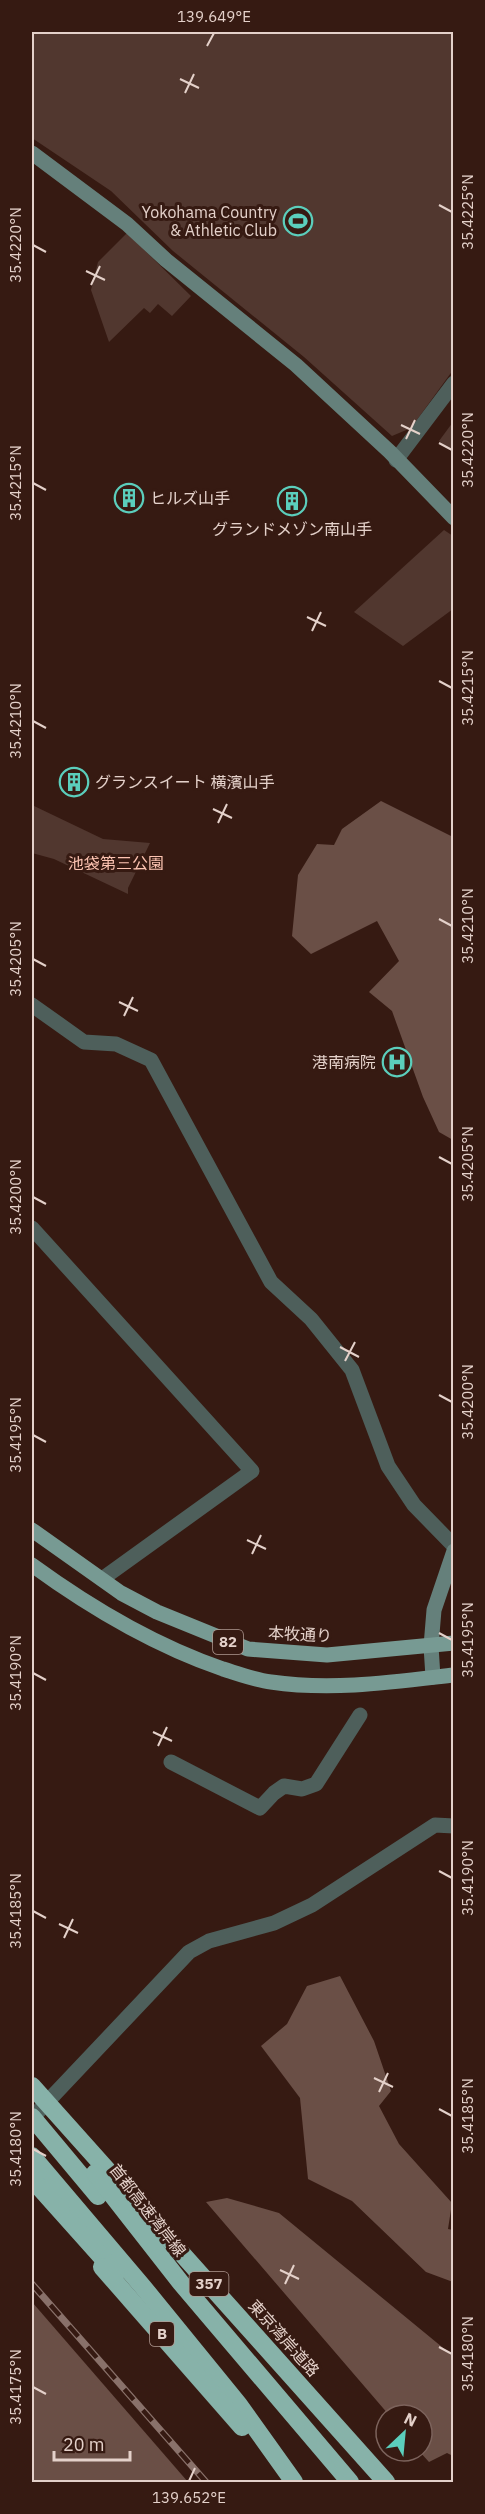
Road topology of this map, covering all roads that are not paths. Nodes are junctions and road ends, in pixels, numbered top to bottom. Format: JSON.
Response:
{"nodes":[{"id":1,"x":32,"y":153,"type":"edge"},
{"id":2,"x":453,"y":383,"type":"edge"},
{"id":3,"x":396,"y":460,"type":"junction"},
{"id":4,"x":453,"y":518,"type":"edge"},
{"id":5,"x":32,"y":1005,"type":"edge"},
{"id":6,"x":32,"y":1228,"type":"edge"},
{"id":7,"x":32,"y":1530,"type":"edge"},
{"id":8,"x":453,"y":1546,"type":"edge"},
{"id":9,"x":453,"y":1551,"type":"edge"},
{"id":10,"x":32,"y":1564,"type":"edge"},
{"id":11,"x":102,"y":1579,"type":"junction"},
{"id":12,"x":453,"y":1643,"type":"edge"},
{"id":13,"x":430,"y":1646,"type":"junction"},
{"id":14,"x":453,"y":1675,"type":"edge"},
{"id":15,"x":433,"y":1677,"type":"junction"},
{"id":16,"x":360,"y":1715,"type":"dead end"},
{"id":17,"x":171,"y":1762,"type":"dead end"},
{"id":18,"x":453,"y":1826,"type":"edge"},
{"id":19,"x":32,"y":2086,"type":"edge"},
{"id":20,"x":39,"y":2100,"type":"edge"},
{"id":21,"x":32,"y":2117,"type":"edge"},
{"id":22,"x":32,"y":2156,"type":"edge"},
{"id":23,"x":32,"y":2179,"type":"edge"},
{"id":24,"x":32,"y":2187,"type":"edge"},
{"id":25,"x":294,"y":2482,"type":"edge"},
{"id":26,"x":340,"y":2482,"type":"edge"},
{"id":27,"x":350,"y":2482,"type":"edge"},
{"id":28,"x":386,"y":2482,"type":"edge"}],
"edges":[{"from":1,"to":3,"type":"street"},
{"from":2,"to":3,"type":"street"},
{"from":3,"to":4,"type":"street"},
{"from":5,"to":8,"type":"street"},
{"from":6,"to":11,"type":"street"},
{"from":7,"to":11,"type":"main road","name":"本牧通り","number":"82"},
{"from":9,"to":13,"type":"street"},
{"from":10,"to":15,"type":"main road","number":"82"},
{"from":11,"to":13,"type":"main road","name":"本牧通り","number":"82"},
{"from":12,"to":13,"type":"main road","name":"本牧通り","number":"82"},
{"from":13,"to":15,"type":"street"},
{"from":14,"to":15,"type":"main road","number":"82"},
{"from":16,"to":17,"type":"street"},
{"from":18,"to":20,"type":"street"},
{"from":19,"to":20,"type":"highway","name":"東京湾岸道路","number":"357"},
{"from":20,"to":21,"type":"street"},
{"from":20,"to":27,"type":"highway","name":"首都高速湾岸線"},
{"from":20,"to":28,"type":"highway","name":"東京湾岸道路","number":"357"},
{"from":21,"to":26,"type":"highway","number":"357"},
{"from":22,"to":25,"type":"highway"},
{"from":23,"to":25,"type":"highway"},
{"from":24,"to":25,"type":"highway","number":"B"}]}
